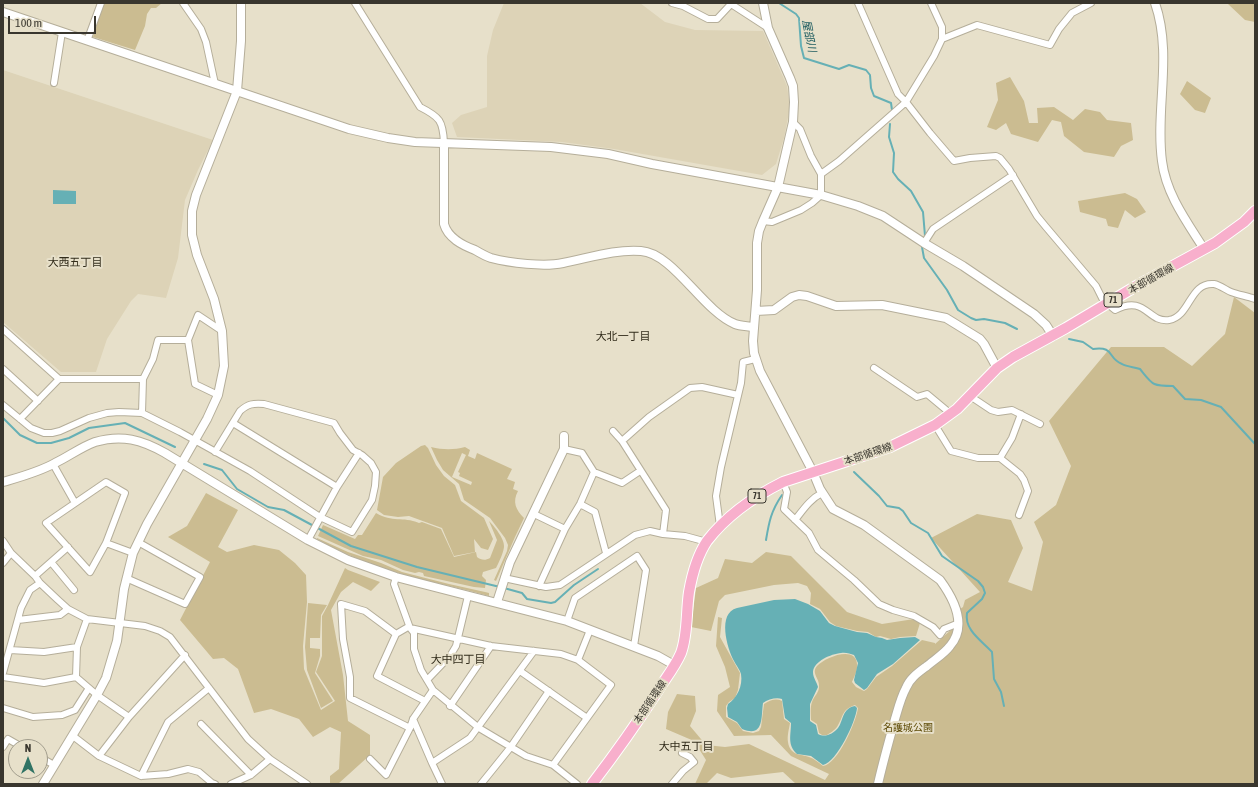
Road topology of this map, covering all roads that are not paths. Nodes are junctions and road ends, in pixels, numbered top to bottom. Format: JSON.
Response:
{"nodes":[{"id":1,"x":101,"y":3,"type":"edge"},
{"id":2,"x":183,"y":3,"type":"edge"},
{"id":3,"x":241,"y":3,"type":"edge"},
{"id":4,"x":355,"y":3,"type":"edge"},
{"id":5,"x":672,"y":3,"type":"edge"},
{"id":6,"x":763,"y":3,"type":"edge"},
{"id":7,"x":858,"y":3,"type":"edge"},
{"id":8,"x":931,"y":3,"type":"edge"},
{"id":9,"x":1091,"y":3,"type":"edge"},
{"id":10,"x":1155,"y":3,"type":"edge"},
{"id":11,"x":3,"y":12,"type":"edge"},
{"id":12,"x":768,"y":28,"type":"junction"},
{"id":13,"x":62,"y":32,"type":"junction"},
{"id":14,"x":942,"y":39,"type":"junction"},
{"id":15,"x":87,"y":41,"type":"junction"},
{"id":16,"x":54,"y":83,"type":"dead end"},
{"id":17,"x":215,"y":84,"type":"junction"},
{"id":18,"x":237,"y":91,"type":"junction"},
{"id":19,"x":906,"y":102,"type":"junction"},
{"id":20,"x":793,"y":122,"type":"junction"},
{"id":21,"x":444,"y":143,"type":"junction"},
{"id":22,"x":821,"y":174,"type":"junction"},
{"id":23,"x":1013,"y":175,"type":"junction"},
{"id":24,"x":778,"y":187,"type":"junction"},
{"id":25,"x":821,"y":195,"type":"junction"},
{"id":26,"x":1255,"y":211,"type":"edge"},
{"id":27,"x":763,"y":221,"type":"junction"},
{"id":28,"x":924,"y":243,"type":"junction"},
{"id":29,"x":1204,"y":249,"type":"junction"},
{"id":30,"x":1255,"y":299,"type":"edge"},
{"id":31,"x":1108,"y":304,"type":"junction"},
{"id":32,"x":756,"y":311,"type":"junction"},
{"id":33,"x":753,"y":327,"type":"junction"},
{"id":34,"x":3,"y":329,"type":"edge"},
{"id":35,"x":222,"y":331,"type":"junction"},
{"id":36,"x":1053,"y":336,"type":"junction"},
{"id":37,"x":188,"y":340,"type":"junction"},
{"id":38,"x":756,"y":359,"type":"junction"},
{"id":39,"x":3,"y":368,"type":"edge"},
{"id":40,"x":874,"y":368,"type":"dead end"},
{"id":41,"x":997,"y":368,"type":"junction"},
{"id":42,"x":59,"y":379,"type":"junction"},
{"id":43,"x":143,"y":379,"type":"junction"},
{"id":44,"x":738,"y":395,"type":"junction"},
{"id":45,"x":218,"y":396,"type":"junction"},
{"id":46,"x":970,"y":396,"type":"junction"},
{"id":47,"x":38,"y":401,"type":"junction"},
{"id":48,"x":3,"y":405,"type":"edge"},
{"id":49,"x":142,"y":413,"type":"junction"},
{"id":50,"x":951,"y":414,"type":"junction"},
{"id":51,"x":1022,"y":414,"type":"junction"},
{"id":52,"x":20,"y":419,"type":"junction"},
{"id":53,"x":232,"y":423,"type":"junction"},
{"id":54,"x":1040,"y":424,"type":"dead end"},
{"id":55,"x":935,"y":425,"type":"junction"},
{"id":56,"x":614,"y":431,"type":"dead end"},
{"id":57,"x":564,"y":436,"type":"dead end"},
{"id":58,"x":194,"y":441,"type":"junction"},
{"id":59,"x":622,"y":441,"type":"junction"},
{"id":60,"x":564,"y":449,"type":"junction"},
{"id":61,"x":215,"y":452,"type":"junction"},
{"id":62,"x":359,"y":453,"type":"junction"},
{"id":63,"x":1000,"y":458,"type":"junction"},
{"id":64,"x":53,"y":464,"type":"junction"},
{"id":65,"x":182,"y":464,"type":"junction"},
{"id":66,"x":640,"y":471,"type":"junction"},
{"id":67,"x":594,"y":472,"type":"junction"},
{"id":68,"x":812,"y":472,"type":"junction"},
{"id":69,"x":3,"y":482,"type":"edge"},
{"id":70,"x":783,"y":482,"type":"junction"},
{"id":71,"x":337,"y":487,"type":"junction"},
{"id":72,"x":822,"y":493,"type":"junction"},
{"id":73,"x":75,"y":503,"type":"junction"},
{"id":74,"x":580,"y":504,"type":"junction"},
{"id":75,"x":534,"y":514,"type":"junction"},
{"id":76,"x":1019,"y":515,"type":"dead end"},
{"id":77,"x":318,"y":520,"type":"junction"},
{"id":78,"x":795,"y":520,"type":"junction"},
{"id":79,"x":720,"y":526,"type":"junction"},
{"id":80,"x":565,"y":529,"type":"junction"},
{"id":81,"x":663,"y":534,"type":"junction"},
{"id":82,"x":308,"y":540,"type":"junction"},
{"id":83,"x":3,"y":541,"type":"edge"},
{"id":84,"x":138,"y":542,"type":"junction"},
{"id":85,"x":707,"y":542,"type":"junction"},
{"id":86,"x":106,"y":543,"type":"junction"},
{"id":87,"x":68,"y":548,"type":"junction"},
{"id":88,"x":11,"y":553,"type":"junction"},
{"id":89,"x":133,"y":553,"type":"junction"},
{"id":90,"x":606,"y":553,"type":"junction"},
{"id":91,"x":51,"y":562,"type":"junction"},
{"id":92,"x":3,"y":563,"type":"edge"},
{"id":93,"x":35,"y":576,"type":"junction"},
{"id":94,"x":396,"y":577,"type":"junction"},
{"id":95,"x":126,"y":578,"type":"junction"},
{"id":96,"x":503,"y":581,"type":"junction"},
{"id":97,"x":40,"y":583,"type":"junction"},
{"id":98,"x":539,"y":586,"type":"junction"},
{"id":99,"x":74,"y":590,"type":"dead end"},
{"id":100,"x":468,"y":596,"type":"junction"},
{"id":101,"x":497,"y":599,"type":"junction"},
{"id":102,"x":68,"y":609,"type":"junction"},
{"id":103,"x":87,"y":619,"type":"junction"},
{"id":104,"x":18,"y":620,"type":"junction"},
{"id":105,"x":567,"y":621,"type":"junction"},
{"id":106,"x":120,"y":622,"type":"junction"},
{"id":107,"x":959,"y":623,"type":"junction"},
{"id":108,"x":410,"y":628,"type":"junction"},
{"id":109,"x":590,"y":630,"type":"junction"},
{"id":110,"x":396,"y":634,"type":"junction"},
{"id":111,"x":457,"y":639,"type":"junction"},
{"id":112,"x":491,"y":646,"type":"junction"},
{"id":113,"x":634,"y":646,"type":"junction"},
{"id":114,"x":77,"y":647,"type":"junction"},
{"id":115,"x":10,"y":650,"type":"junction"},
{"id":116,"x":534,"y":651,"type":"junction"},
{"id":117,"x":185,"y":655,"type":"junction"},
{"id":118,"x":578,"y":660,"type":"junction"},
{"id":119,"x":674,"y":665,"type":"junction"},
{"id":120,"x":4,"y":669,"type":"edge"},
{"id":121,"x":520,"y":671,"type":"junction"},
{"id":122,"x":3,"y":677,"type":"edge"},
{"id":123,"x":76,"y":677,"type":"junction"},
{"id":124,"x":427,"y":680,"type":"junction"},
{"id":125,"x":89,"y":688,"type":"junction"},
{"id":126,"x":209,"y":688,"type":"junction"},
{"id":127,"x":433,"y":690,"type":"junction"},
{"id":128,"x":549,"y":691,"type":"junction"},
{"id":129,"x":97,"y":695,"type":"junction"},
{"id":130,"x":425,"y":700,"type":"junction"},
{"id":131,"x":450,"y":706,"type":"junction"},
{"id":132,"x":3,"y":708,"type":"edge"},
{"id":133,"x":129,"y":717,"type":"junction"},
{"id":134,"x":587,"y":718,"type":"junction"},
{"id":135,"x":413,"y":719,"type":"junction"},
{"id":136,"x":201,"y":724,"type":"dead end"},
{"id":137,"x":410,"y":728,"type":"junction"},
{"id":138,"x":479,"y":728,"type":"junction"},
{"id":139,"x":73,"y":736,"type":"junction"},
{"id":140,"x":8,"y":739,"type":"edge"},
{"id":141,"x":3,"y":748,"type":"edge"},
{"id":142,"x":510,"y":748,"type":"junction"},
{"id":143,"x":682,"y":753,"type":"dead end"},
{"id":144,"x":99,"y":756,"type":"junction"},
{"id":145,"x":270,"y":759,"type":"junction"},
{"id":146,"x":370,"y":759,"type":"dead end"},
{"id":147,"x":48,"y":762,"type":"edge"},
{"id":148,"x":432,"y":763,"type":"junction"},
{"id":149,"x":54,"y":765,"type":"junction"},
{"id":150,"x":553,"y":765,"type":"junction"},
{"id":151,"x":251,"y":775,"type":"junction"},
{"id":152,"x":141,"y":776,"type":"junction"},
{"id":153,"x":43,"y":784,"type":"edge"},
{"id":154,"x":215,"y":784,"type":"edge"},
{"id":155,"x":231,"y":784,"type":"edge"},
{"id":156,"x":306,"y":784,"type":"edge"},
{"id":157,"x":442,"y":784,"type":"edge"},
{"id":158,"x":481,"y":784,"type":"edge"},
{"id":159,"x":577,"y":784,"type":"edge"},
{"id":160,"x":592,"y":784,"type":"edge"},
{"id":161,"x":672,"y":784,"type":"edge"},
{"id":162,"x":878,"y":784,"type":"edge"}],
"edges":[{"from":1,"to":15,"type":"street"},
{"from":2,"to":17,"type":"street"},
{"from":3,"to":18,"type":"street"},
{"from":4,"to":21,"type":"street"},
{"from":5,"to":12,"type":"street"},
{"from":6,"to":12,"type":"street"},
{"from":7,"to":19,"type":"street"},
{"from":8,"to":14,"type":"street"},
{"from":9,"to":14,"type":"street"},
{"from":10,"to":29,"type":"street"},
{"from":11,"to":13,"type":"street"},
{"from":12,"to":20,"type":"street"},
{"from":13,"to":15,"type":"street"},
{"from":13,"to":16,"type":"street"},
{"from":14,"to":19,"type":"street"},
{"from":15,"to":17,"type":"street"},
{"from":17,"to":18,"type":"street"},
{"from":18,"to":21,"type":"street"},
{"from":18,"to":35,"type":"street"},
{"from":19,"to":22,"type":"street"},
{"from":19,"to":23,"type":"street"},
{"from":20,"to":22,"type":"street"},
{"from":20,"to":24,"type":"street"},
{"from":21,"to":24,"type":"street"},
{"from":21,"to":33,"type":"street"},
{"from":22,"to":25,"type":"street"},
{"from":23,"to":28,"type":"street"},
{"from":23,"to":31,"type":"street"},
{"from":24,"to":25,"type":"street"},
{"from":24,"to":27,"type":"street"},
{"from":25,"to":27,"type":"street"},
{"from":25,"to":28,"type":"street"},
{"from":26,"to":29,"type":"main road","name":"本部循環線","number":"71"},
{"from":27,"to":32,"type":"street"},
{"from":28,"to":36,"type":"street"},
{"from":29,"to":31,"type":"main road","name":"本部循環線","number":"71"},
{"from":30,"to":31,"type":"street"},
{"from":31,"to":36,"type":"main road","name":"本部循環線","number":"71"},
{"from":32,"to":33,"type":"street"},
{"from":32,"to":41,"type":"street"},
{"from":33,"to":38,"type":"street"},
{"from":34,"to":42,"type":"street"},
{"from":35,"to":37,"type":"street"},
{"from":35,"to":45,"type":"street"},
{"from":36,"to":41,"type":"main road","name":"本部循環線","number":"71"},
{"from":37,"to":43,"type":"street"},
{"from":37,"to":45,"type":"street"},
{"from":38,"to":44,"type":"street"},
{"from":38,"to":68,"type":"street"},
{"from":39,"to":47,"type":"street"},
{"from":40,"to":50,"type":"street"},
{"from":41,"to":46,"type":"main road","name":"本部循環線","number":"71"},
{"from":42,"to":43,"type":"street"},
{"from":42,"to":47,"type":"street"},
{"from":43,"to":49,"type":"street"},
{"from":44,"to":59,"type":"street"},
{"from":44,"to":79,"type":"street"},
{"from":45,"to":58,"type":"street"},
{"from":46,"to":50,"type":"main road","name":"本部循環線","number":"71"},
{"from":46,"to":51,"type":"street"},
{"from":47,"to":52,"type":"street"},
{"from":48,"to":52,"type":"street"},
{"from":49,"to":52,"type":"street"},
{"from":49,"to":58,"type":"street"},
{"from":50,"to":55,"type":"main road","name":"本部循環線","number":"71"},
{"from":51,"to":54,"type":"street"},
{"from":51,"to":63,"type":"street"},
{"from":53,"to":61,"type":"street"},
{"from":53,"to":62,"type":"street"},
{"from":53,"to":71,"type":"street"},
{"from":55,"to":63,"type":"street"},
{"from":55,"to":68,"type":"main road","name":"本部循環線","number":"71"},
{"from":56,"to":59,"type":"street"},
{"from":57,"to":60,"type":"street"},
{"from":58,"to":61,"type":"street"},
{"from":58,"to":65,"type":"street"},
{"from":59,"to":66,"type":"street"},
{"from":60,"to":67,"type":"street"},
{"from":60,"to":75,"type":"street"},
{"from":61,"to":77,"type":"street"},
{"from":62,"to":71,"type":"street"},
{"from":62,"to":77,"type":"street"},
{"from":63,"to":76,"type":"street"},
{"from":64,"to":65,"type":"street"},
{"from":64,"to":69,"type":"street"},
{"from":64,"to":73,"type":"street"},
{"from":65,"to":82,"type":"street"},
{"from":65,"to":84,"type":"street"},
{"from":66,"to":67,"type":"street"},
{"from":66,"to":81,"type":"street"},
{"from":67,"to":74,"type":"street"},
{"from":68,"to":70,"type":"main road","name":"本部循環線","number":"71"},
{"from":68,"to":72,"type":"street"},
{"from":70,"to":78,"type":"street"},
{"from":70,"to":79,"type":"main road","name":"本部循環線","number":"71"},
{"from":71,"to":77,"type":"street"},
{"from":72,"to":78,"type":"street"},
{"from":72,"to":107,"type":"street"},
{"from":73,"to":86,"type":"street"},
{"from":73,"to":87,"type":"street"},
{"from":74,"to":80,"type":"street"},
{"from":74,"to":90,"type":"street"},
{"from":75,"to":80,"type":"street"},
{"from":75,"to":96,"type":"street"},
{"from":77,"to":82,"type":"street"},
{"from":78,"to":107,"type":"street"},
{"from":79,"to":85,"type":"main road","name":"本部循環線","number":"71"},
{"from":80,"to":98,"type":"street"},
{"from":81,"to":85,"type":"street"},
{"from":81,"to":90,"type":"street"},
{"from":82,"to":94,"type":"street"},
{"from":83,"to":88,"type":"street"},
{"from":84,"to":89,"type":"street"},
{"from":84,"to":95,"type":"street"},
{"from":85,"to":119,"type":"main road","name":"本部循環線","number":"71"},
{"from":86,"to":87,"type":"street"},
{"from":86,"to":89,"type":"street"},
{"from":87,"to":91,"type":"street"},
{"from":88,"to":92,"type":"street"},
{"from":88,"to":93,"type":"street"},
{"from":89,"to":95,"type":"street"},
{"from":90,"to":98,"type":"street"},
{"from":91,"to":93,"type":"street"},
{"from":91,"to":99,"type":"street"},
{"from":93,"to":97,"type":"street"},
{"from":94,"to":100,"type":"street"},
{"from":94,"to":108,"type":"street"},
{"from":95,"to":106,"type":"street"},
{"from":96,"to":98,"type":"street"},
{"from":96,"to":101,"type":"street"},
{"from":97,"to":102,"type":"street"},
{"from":97,"to":104,"type":"street"},
{"from":100,"to":101,"type":"street"},
{"from":100,"to":111,"type":"street"},
{"from":101,"to":105,"type":"street"},
{"from":102,"to":103,"type":"street"},
{"from":102,"to":104,"type":"street"},
{"from":103,"to":106,"type":"street"},
{"from":103,"to":114,"type":"street"},
{"from":104,"to":115,"type":"street"},
{"from":105,"to":109,"type":"street"},
{"from":105,"to":113,"type":"street"},
{"from":106,"to":117,"type":"street"},
{"from":106,"to":129,"type":"street"},
{"from":107,"to":162,"type":"street"},
{"from":108,"to":110,"type":"street"},
{"from":108,"to":111,"type":"street"},
{"from":108,"to":124,"type":"street"},
{"from":109,"to":113,"type":"street"},
{"from":109,"to":118,"type":"street"},
{"from":110,"to":130,"type":"street"},
{"from":110,"to":137,"type":"street"},
{"from":111,"to":112,"type":"street"},
{"from":111,"to":124,"type":"street"},
{"from":112,"to":116,"type":"street"},
{"from":112,"to":131,"type":"street"},
{"from":113,"to":119,"type":"street"},
{"from":114,"to":115,"type":"street"},
{"from":114,"to":123,"type":"street"},
{"from":115,"to":120,"type":"street"},
{"from":116,"to":118,"type":"street"},
{"from":116,"to":121,"type":"street"},
{"from":117,"to":126,"type":"street"},
{"from":117,"to":133,"type":"street"},
{"from":118,"to":134,"type":"street"},
{"from":119,"to":160,"type":"main road","name":"本部循環線","number":"71"},
{"from":121,"to":128,"type":"street"},
{"from":121,"to":138,"type":"street"},
{"from":122,"to":123,"type":"street"},
{"from":123,"to":125,"type":"street"},
{"from":124,"to":127,"type":"street"},
{"from":125,"to":129,"type":"street"},
{"from":125,"to":132,"type":"street"},
{"from":126,"to":145,"type":"street"},
{"from":126,"to":152,"type":"street"},
{"from":127,"to":130,"type":"street"},
{"from":127,"to":131,"type":"street"},
{"from":128,"to":134,"type":"street"},
{"from":128,"to":142,"type":"street"},
{"from":129,"to":133,"type":"street"},
{"from":129,"to":139,"type":"street"},
{"from":130,"to":135,"type":"street"},
{"from":131,"to":138,"type":"street"},
{"from":133,"to":144,"type":"street"},
{"from":134,"to":150,"type":"street"},
{"from":135,"to":137,"type":"street"},
{"from":135,"to":148,"type":"street"},
{"from":136,"to":151,"type":"street"},
{"from":137,"to":146,"type":"street"},
{"from":138,"to":142,"type":"street"},
{"from":138,"to":148,"type":"street"},
{"from":139,"to":144,"type":"street"},
{"from":139,"to":149,"type":"street"},
{"from":140,"to":141,"type":"street"},
{"from":142,"to":150,"type":"street"},
{"from":142,"to":158,"type":"street"},
{"from":143,"to":161,"type":"street"},
{"from":144,"to":152,"type":"street"},
{"from":145,"to":151,"type":"street"},
{"from":145,"to":156,"type":"street"},
{"from":147,"to":149,"type":"street"},
{"from":148,"to":157,"type":"street"},
{"from":149,"to":153,"type":"street"},
{"from":150,"to":159,"type":"street"},
{"from":151,"to":155,"type":"street"},
{"from":152,"to":154,"type":"street"}]}
